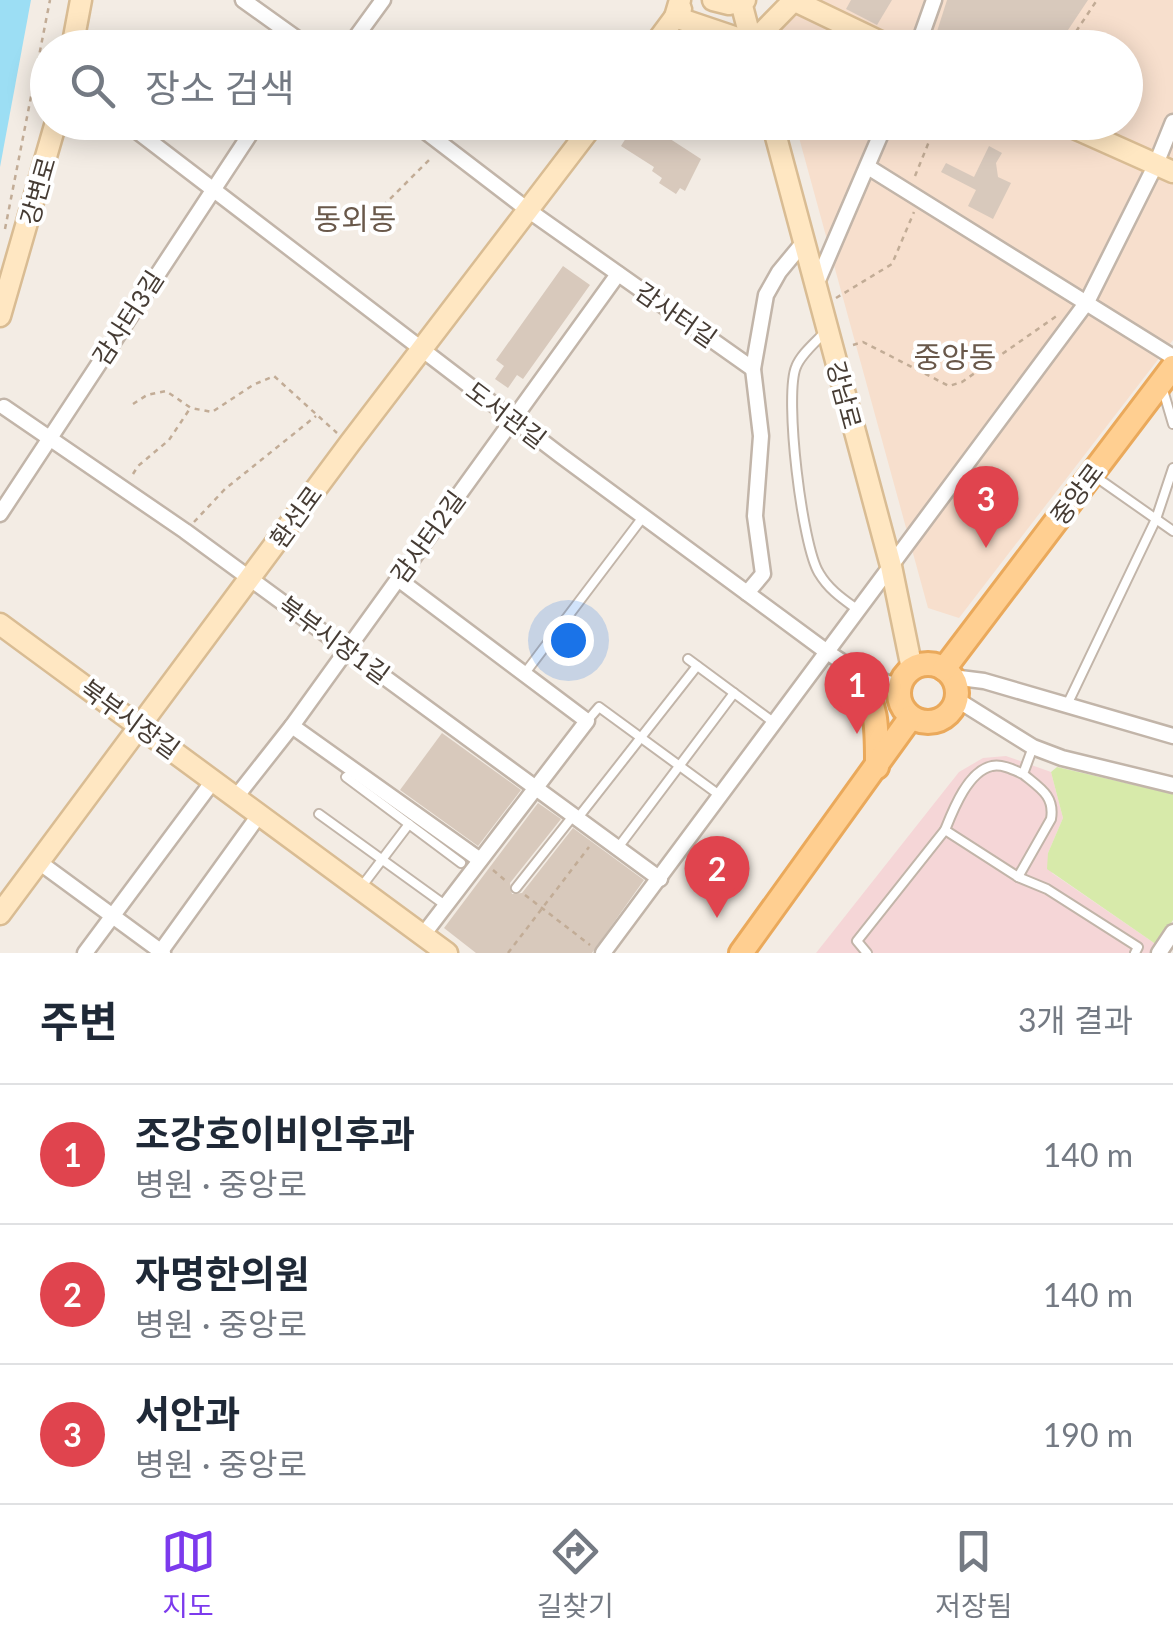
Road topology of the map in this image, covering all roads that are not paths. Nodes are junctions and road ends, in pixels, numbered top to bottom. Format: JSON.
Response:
{"nodes":[{"id":1,"x":81,"y":0,"type":"edge"},
{"id":2,"x":243,"y":0,"type":"edge"},
{"id":3,"x":382,"y":0,"type":"edge"},
{"id":4,"x":688,"y":0,"type":"edge"},
{"id":5,"x":713,"y":0,"type":"edge"},
{"id":6,"x":794,"y":0,"type":"edge"},
{"id":7,"x":934,"y":0,"type":"edge"},
{"id":8,"x":743,"y":1,"type":"edge"},
{"id":9,"x":675,"y":6,"type":"edge"},
{"id":10,"x":75,"y":30,"type":"edge"},
{"id":11,"x":285,"y":30,"type":"edge"},
{"id":12,"x":361,"y":30,"type":"edge"},
{"id":13,"x":662,"y":30,"type":"edge"},
{"id":14,"x":723,"y":30,"type":"edge"},
{"id":15,"x":750,"y":30,"type":"edge"},
{"id":16,"x":767,"y":30,"type":"edge"},
{"id":17,"x":856,"y":30,"type":"edge"},
{"id":18,"x":923,"y":30,"type":"edge"},
{"id":19,"x":1173,"y":122,"type":"edge"},
{"id":20,"x":51,"y":140,"type":"edge"},
{"id":21,"x":149,"y":140,"type":"edge"},
{"id":22,"x":246,"y":140,"type":"edge"},
{"id":23,"x":437,"y":140,"type":"edge"},
{"id":24,"x":581,"y":140,"type":"edge"},
{"id":25,"x":777,"y":140,"type":"edge"},
{"id":26,"x":879,"y":140,"type":"edge"},
{"id":27,"x":1101,"y":140,"type":"edge"},
{"id":28,"x":868,"y":166,"type":"junction"},
{"id":29,"x":1164,"y":168,"type":"edge"},
{"id":30,"x":214,"y":188,"type":"junction"},
{"id":31,"x":528,"y":210,"type":"junction"},
{"id":32,"x":803,"y":243,"type":"junction"},
{"id":33,"x":618,"y":274,"type":"junction"},
{"id":34,"x":818,"y":295,"type":"junction"},
{"id":35,"x":1088,"y":302,"type":"junction"},
{"id":36,"x":0,"y":316,"type":"edge"},
{"id":37,"x":827,"y":330,"type":"junction"},
{"id":38,"x":420,"y":350,"type":"junction"},
{"id":39,"x":1173,"y":357,"type":"edge"},
{"id":40,"x":753,"y":370,"type":"junction"},
{"id":41,"x":1167,"y":375,"type":"edge"},
{"id":42,"x":4,"y":407,"type":"dead end"},
{"id":43,"x":514,"y":420,"type":"junction"},
{"id":44,"x":1173,"y":424,"type":"edge"},
{"id":45,"x":50,"y":437,"type":"junction"},
{"id":46,"x":1173,"y":468,"type":"edge"},
{"id":47,"x":1092,"y":474,"type":"junction"},
{"id":48,"x":0,"y":514,"type":"edge"},
{"id":49,"x":644,"y":516,"type":"junction"},
{"id":50,"x":1156,"y":519,"type":"junction"},
{"id":51,"x":1173,"y":531,"type":"edge"},
{"id":52,"x":892,"y":566,"type":"junction"},
{"id":53,"x":252,"y":579,"type":"junction"},
{"id":54,"x":398,"y":579,"type":"junction"},
{"id":55,"x":747,"y":593,"type":"junction"},
{"id":56,"x":858,"y":610,"type":"junction"},
{"id":57,"x":0,"y":624,"type":"edge"},
{"id":58,"x":346,"y":649,"type":"junction"},
{"id":59,"x":827,"y":652,"type":"junction"},
{"id":60,"x":688,"y":659,"type":"dead end"},
{"id":61,"x":696,"y":666,"type":"junction"},
{"id":62,"x":856,"y":670,"type":"junction"},
{"id":63,"x":526,"y":673,"type":"junction"},
{"id":64,"x":906,"y":678,"type":"junction"},
{"id":65,"x":951,"y":681,"type":"junction"},
{"id":66,"x":734,"y":693,"type":"junction"},
{"id":67,"x":1066,"y":706,"type":"junction"},
{"id":68,"x":911,"y":717,"type":"junction"},
{"id":69,"x":587,"y":721,"type":"junction"},
{"id":70,"x":776,"y":724,"type":"junction"},
{"id":71,"x":139,"y":725,"type":"junction"},
{"id":72,"x":292,"y":726,"type":"junction"},
{"id":73,"x":642,"y":736,"type":"junction"},
{"id":74,"x":1173,"y":736,"type":"edge"},
{"id":75,"x":1033,"y":746,"type":"junction"},
{"id":76,"x":679,"y":766,"type":"junction"},
{"id":77,"x":877,"y":768,"type":"junction"},
{"id":78,"x":1024,"y":774,"type":"junction"},
{"id":79,"x":346,"y":777,"type":"dead end"},
{"id":80,"x":213,"y":781,"type":"junction"},
{"id":81,"x":1173,"y":785,"type":"edge"},
{"id":82,"x":535,"y":788,"type":"junction"},
{"id":83,"x":236,"y":797,"type":"junction"},
{"id":84,"x":722,"y":797,"type":"junction"},
{"id":85,"x":318,"y":814,"type":"dead end"},
{"id":86,"x":259,"y":815,"type":"junction"},
{"id":87,"x":575,"y":818,"type":"junction"},
{"id":88,"x":409,"y":824,"type":"junction"},
{"id":89,"x":946,"y":830,"type":"junction"},
{"id":90,"x":617,"y":849,"type":"junction"},
{"id":91,"x":382,"y":860,"type":"junction"},
{"id":92,"x":480,"y":860,"type":"junction"},
{"id":93,"x":39,"y":862,"type":"junction"},
{"id":94,"x":461,"y":863,"type":"dead end"},
{"id":95,"x":1018,"y":877,"type":"junction"},
{"id":96,"x":660,"y":880,"type":"junction"},
{"id":97,"x":516,"y":888,"type":"road end"},
{"id":98,"x":360,"y":890,"type":"junction"},
{"id":99,"x":445,"y":906,"type":"junction"},
{"id":100,"x":0,"y":914,"type":"edge"},
{"id":101,"x":112,"y":917,"type":"junction"},
{"id":102,"x":1173,"y":932,"type":"edge"},
{"id":103,"x":423,"y":935,"type":"junction"},
{"id":104,"x":162,"y":952,"type":"edge"},
{"id":105,"x":85,"y":953,"type":"edge"},
{"id":106,"x":447,"y":953,"type":"edge"},
{"id":107,"x":602,"y":953,"type":"edge"},
{"id":108,"x":741,"y":953,"type":"edge"},
{"id":109,"x":867,"y":953,"type":"edge"},
{"id":110,"x":1134,"y":953,"type":"edge"},
{"id":111,"x":1159,"y":953,"type":"edge"}],
"edges":[{"from":1,"to":10,"type":"street"},
{"from":2,"to":11,"type":"street"},
{"from":3,"to":12,"type":"street"},
{"from":4,"to":9,"type":"street"},
{"from":5,"to":8,"type":"street"},
{"from":6,"to":16,"type":"street"},
{"from":6,"to":17,"type":"street"},
{"from":7,"to":18,"type":"street"},
{"from":8,"to":15,"type":"street"},
{"from":9,"to":13,"type":"street"},
{"from":9,"to":14,"type":"street"},
{"from":19,"to":29,"type":"street"},
{"from":20,"to":36,"type":"street","name":"강변로"},
{"from":21,"to":30,"type":"street","name":"도서관길"},
{"from":22,"to":30,"type":"street","name":"감사터3길"},
{"from":23,"to":31,"type":"street","name":"감사터길"},
{"from":24,"to":31,"type":"street","name":"환선로"},
{"from":25,"to":32,"type":"street","name":"강남로"},
{"from":26,"to":28,"type":"street"},
{"from":27,"to":29,"type":"street"},
{"from":28,"to":34,"type":"street"},
{"from":28,"to":35,"type":"street"},
{"from":29,"to":35,"type":"street"},
{"from":30,"to":38,"type":"street","name":"도서관길"},
{"from":30,"to":45,"type":"street","name":"감사터3길"},
{"from":31,"to":33,"type":"street","name":"감사터길"},
{"from":31,"to":38,"type":"street","name":"환선로"},
{"from":32,"to":34,"type":"street","name":"강남로"},
{"from":32,"to":40,"type":"street"},
{"from":33,"to":40,"type":"street","name":"감사터길"},
{"from":33,"to":43,"type":"street","name":"감사터2길"},
{"from":34,"to":37,"type":"street","name":"강남로"},
{"from":35,"to":39,"type":"street"},
{"from":35,"to":52,"type":"street"},
{"from":37,"to":52,"type":"street","name":"강남로"},
{"from":37,"to":56,"type":"lane"},
{"from":38,"to":43,"type":"street","name":"도서관길"},
{"from":38,"to":53,"type":"street","name":"환선로"},
{"from":40,"to":55,"type":"street"},
{"from":41,"to":44,"type":"lane"},
{"from":41,"to":47,"type":"main road","name":"중앙로"},
{"from":42,"to":45,"type":"street","name":"북부시장1길"},
{"from":43,"to":49,"type":"street","name":"도서관길"},
{"from":43,"to":54,"type":"street","name":"감사터2길"},
{"from":45,"to":48,"type":"street","name":"감사터3길"},
{"from":45,"to":53,"type":"street","name":"북부시장1길"},
{"from":46,"to":50,"type":"lane"},
{"from":47,"to":50,"type":"lane"},
{"from":47,"to":65,"type":"main road","name":"중앙로"},
{"from":49,"to":55,"type":"street","name":"도서관길"},
{"from":49,"to":63,"type":"lane"},
{"from":50,"to":51,"type":"lane"},
{"from":50,"to":67,"type":"lane"},
{"from":52,"to":56,"type":"street"},
{"from":52,"to":64,"type":"street","name":"강남로"},
{"from":53,"to":58,"type":"street","name":"북부시장1길"},
{"from":53,"to":71,"type":"street","name":"환선로"},
{"from":54,"to":58,"type":"street","name":"감사터2길"},
{"from":54,"to":63,"type":"street"},
{"from":55,"to":59,"type":"street","name":"도서관길"},
{"from":56,"to":59,"type":"street"},
{"from":57,"to":71,"type":"street","name":"북부시장길"},
{"from":58,"to":72,"type":"street","name":"감사터2길"},
{"from":58,"to":82,"type":"street","name":"북부시장1길"},
{"from":59,"to":62,"type":"street","name":"도서관길"},
{"from":59,"to":70,"type":"street"},
{"from":60,"to":61,"type":"lane"},
{"from":61,"to":66,"type":"lane"},
{"from":61,"to":73,"type":"lane"},
{"from":62,"to":64,"type":"street","name":"도서관길"},
{"from":62,"to":77,"type":"main road"},
{"from":63,"to":69,"type":"street"},
{"from":64,"to":65,"type":"main road"},
{"from":64,"to":68,"type":"main road"},
{"from":65,"to":67,"type":"street"},
{"from":65,"to":68,"type":"main road"},
{"from":65,"to":75,"type":"street"},
{"from":66,"to":70,"type":"lane"},
{"from":66,"to":76,"type":"lane"},
{"from":67,"to":74,"type":"street"},
{"from":68,"to":77,"type":"main road"},
{"from":69,"to":73,"type":"lane"},
{"from":69,"to":82,"type":"street"},
{"from":70,"to":84,"type":"street"},
{"from":71,"to":80,"type":"street","name":"북부시장길"},
{"from":71,"to":93,"type":"street","name":"환선로"},
{"from":72,"to":83,"type":"street","name":"감사터2길"},
{"from":72,"to":92,"type":"street"},
{"from":73,"to":76,"type":"lane"},
{"from":73,"to":87,"type":"lane"},
{"from":75,"to":78,"type":"lane"},
{"from":75,"to":81,"type":"street"},
{"from":76,"to":84,"type":"lane"},
{"from":76,"to":90,"type":"lane"},
{"from":77,"to":108,"type":"main road"},
{"from":78,"to":89,"type":"lane"},
{"from":78,"to":95,"type":"lane"},
{"from":79,"to":88,"type":"lane"},
{"from":80,"to":83,"type":"street","name":"북부시장길"},
{"from":80,"to":101,"type":"street"},
{"from":82,"to":87,"type":"street","name":"북부시장1길"},
{"from":82,"to":92,"type":"street"},
{"from":83,"to":86,"type":"street","name":"북부시장길"},
{"from":84,"to":96,"type":"street"},
{"from":85,"to":91,"type":"lane"},
{"from":86,"to":98,"type":"street","name":"북부시장길"},
{"from":86,"to":104,"type":"street"},
{"from":87,"to":90,"type":"street","name":"북부시장1길"},
{"from":87,"to":97,"type":"lane"},
{"from":88,"to":91,"type":"lane"},
{"from":88,"to":94,"type":"lane"},
{"from":89,"to":95,"type":"lane"},
{"from":89,"to":109,"type":"lane"},
{"from":90,"to":96,"type":"street","name":"북부시장1길"},
{"from":91,"to":98,"type":"lane"},
{"from":91,"to":99,"type":"lane"},
{"from":92,"to":99,"type":"street"},
{"from":93,"to":100,"type":"street","name":"환선로"},
{"from":93,"to":101,"type":"street"},
{"from":95,"to":110,"type":"lane"},
{"from":96,"to":107,"type":"street"},
{"from":98,"to":103,"type":"street","name":"북부시장길"},
{"from":99,"to":103,"type":"street"},
{"from":101,"to":104,"type":"street"},
{"from":101,"to":105,"type":"street"},
{"from":102,"to":111,"type":"street"},
{"from":103,"to":106,"type":"street","name":"북부시장길"}]}
